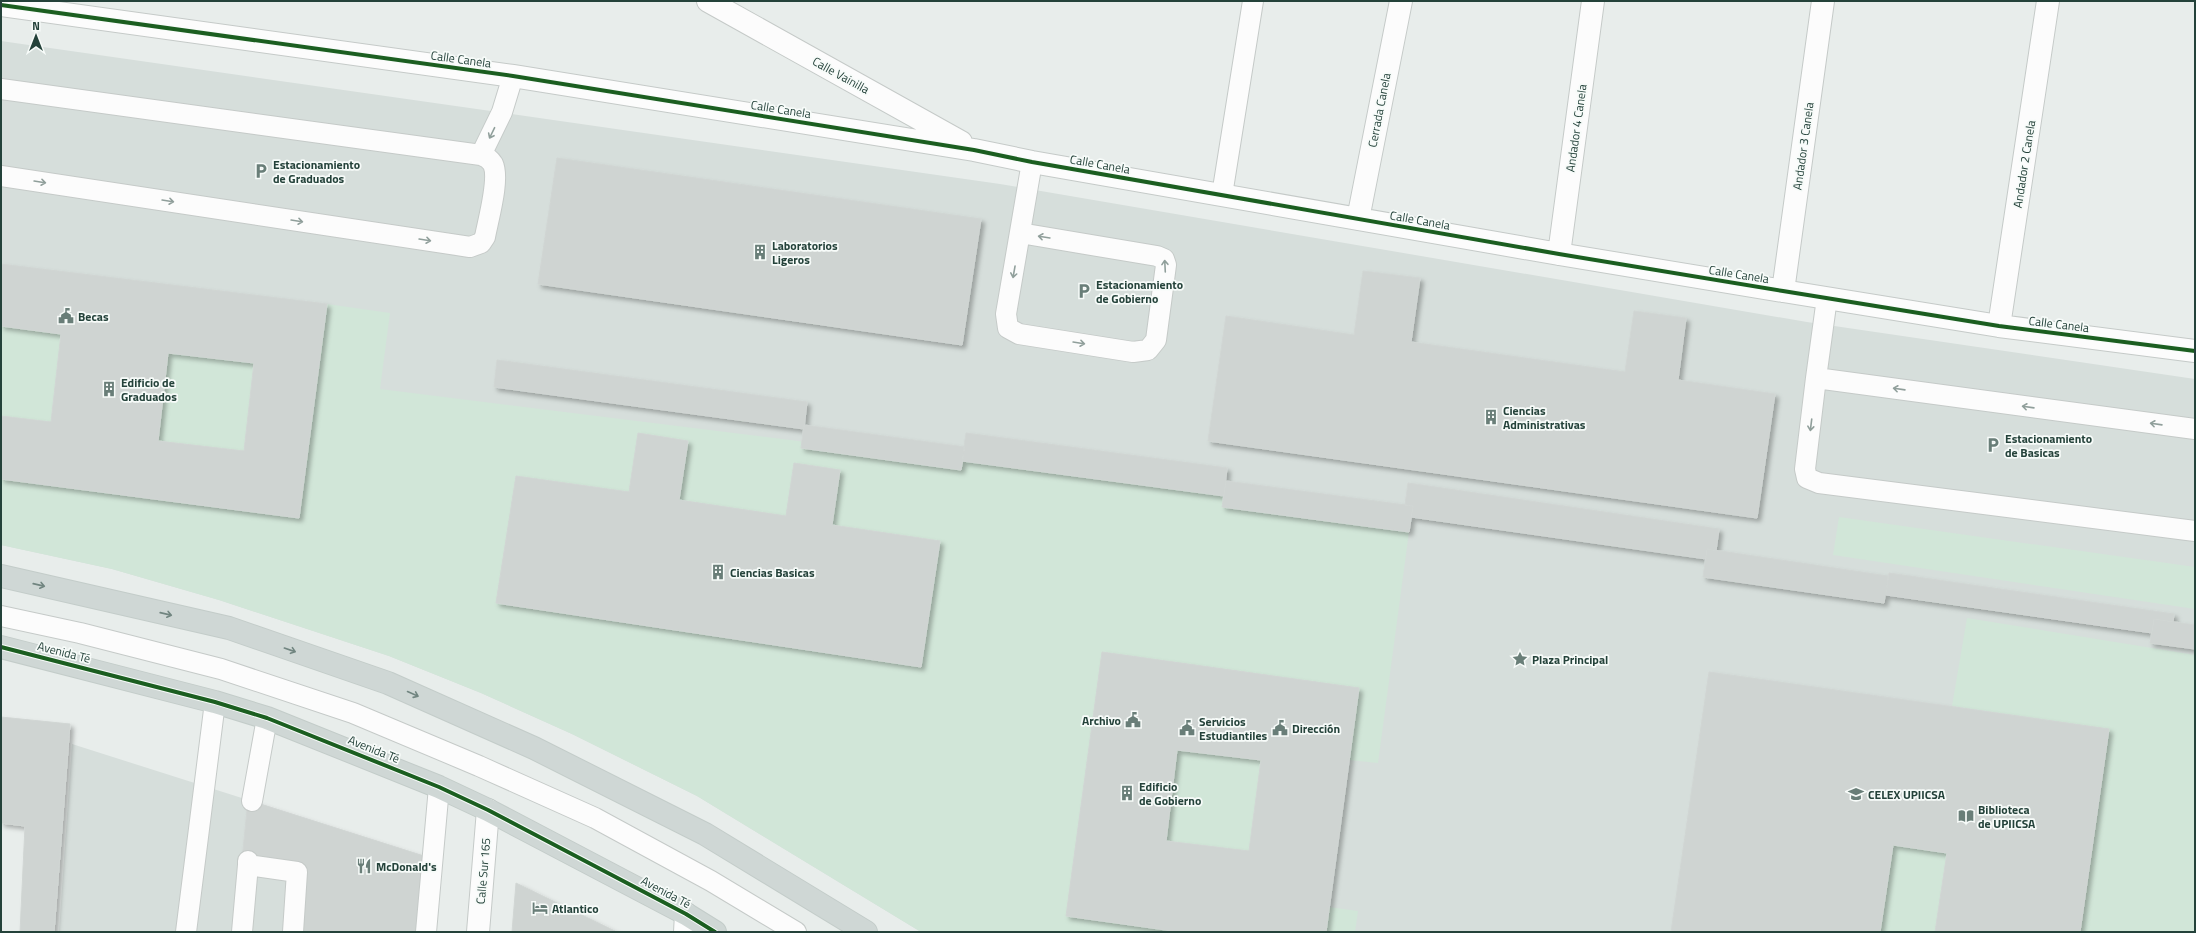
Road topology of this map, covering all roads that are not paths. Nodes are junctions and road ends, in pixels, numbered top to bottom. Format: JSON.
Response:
{"nodes":[{"id":1,"x":708,"y":1,"type":"edge"},
{"id":2,"x":1253,"y":1,"type":"edge"},
{"id":3,"x":1401,"y":1,"type":"edge"},
{"id":4,"x":1593,"y":1,"type":"edge"},
{"id":5,"x":1823,"y":1,"type":"edge"},
{"id":6,"x":2048,"y":1,"type":"edge"},
{"id":7,"x":1,"y":5,"type":"edge"},
{"id":8,"x":513,"y":76,"type":"junction"},
{"id":9,"x":1,"y":89,"type":"edge"},
{"id":10,"x":974,"y":150,"type":"junction"},
{"id":11,"x":481,"y":155,"type":"junction"},
{"id":12,"x":1032,"y":162,"type":"junction"},
{"id":13,"x":1,"y":176,"type":"edge"},
{"id":14,"x":1222,"y":195,"type":"junction"},
{"id":15,"x":1358,"y":219,"type":"junction"},
{"id":16,"x":1020,"y":233,"type":"junction"},
{"id":17,"x":1559,"y":254,"type":"junction"},
{"id":18,"x":1783,"y":291,"type":"junction"},
{"id":19,"x":1827,"y":298,"type":"junction"},
{"id":20,"x":1999,"y":326,"type":"junction"},
{"id":21,"x":2195,"y":351,"type":"edge"},
{"id":22,"x":1816,"y":378,"type":"junction"},
{"id":23,"x":2195,"y":429,"type":"edge"},
{"id":24,"x":2195,"y":531,"type":"edge"},
{"id":25,"x":1,"y":576,"type":"edge"},
{"id":26,"x":1,"y":616,"type":"edge"},
{"id":27,"x":1,"y":647,"type":"edge"},
{"id":28,"x":215,"y":702,"type":"junction"},
{"id":29,"x":267,"y":718,"type":"junction"},
{"id":30,"x":439,"y":787,"type":"junction"},
{"id":31,"x":252,"y":801,"type":"dead end"},
{"id":32,"x":488,"y":810,"type":"junction"},
{"id":33,"x":686,"y":923,"type":"edge"},
{"id":34,"x":186,"y":932,"type":"edge"},
{"id":35,"x":242,"y":932,"type":"edge"},
{"id":36,"x":293,"y":932,"type":"edge"},
{"id":37,"x":426,"y":932,"type":"edge"},
{"id":38,"x":478,"y":932,"type":"edge"},
{"id":39,"x":715,"y":932,"type":"edge"},
{"id":40,"x":796,"y":932,"type":"edge"},
{"id":41,"x":866,"y":932,"type":"edge"}],
"edges":[{"from":1,"to":10,"type":"street","name":"Calle Vainilla"},
{"from":2,"to":14,"type":"lane"},
{"from":3,"to":15,"type":"street","name":"Cerrada Canela"},
{"from":4,"to":17,"type":"street","name":"Andador 4 Canela"},
{"from":5,"to":18,"type":"street","name":"Andador 3 Canela"},
{"from":6,"to":20,"type":"street","name":"Andador 2 Canela"},
{"from":7,"to":8,"type":"street","name":"Calle Canela"},
{"from":8,"to":10,"type":"street","name":"Calle Canela"},
{"from":8,"to":11,"type":"lane","one_way":true},
{"from":9,"to":11,"type":"lane"},
{"from":10,"to":12,"type":"street","name":"Calle Canela"},
{"from":13,"to":11,"type":"lane","one_way":true},
{"from":12,"to":14,"type":"street","name":"Calle Canela"},
{"from":12,"to":16,"type":"lane"},
{"from":14,"to":15,"type":"street","name":"Calle Canela"},
{"from":15,"to":17,"type":"street","name":"Calle Canela"},
{"from":16,"to":16,"type":"lane","one_way":true},
{"from":17,"to":18,"type":"street","name":"Calle Canela"},
{"from":18,"to":19,"type":"street","name":"Calle Canela"},
{"from":19,"to":20,"type":"street","name":"Calle Canela"},
{"from":19,"to":22,"type":"lane"},
{"from":20,"to":21,"type":"street","name":"Calle Canela"},
{"from":23,"to":22,"type":"lane","one_way":true},
{"from":22,"to":24,"type":"lane","one_way":true},
{"from":25,"to":41,"type":"main road","one_way":true},
{"from":26,"to":40,"type":"lane"},
{"from":27,"to":28,"type":"main road","name":"Avenida Té"},
{"from":28,"to":29,"type":"main road","name":"Avenida Té"},
{"from":28,"to":34,"type":"lane"},
{"from":29,"to":30,"type":"main road","name":"Avenida Té"},
{"from":29,"to":31,"type":"lane"},
{"from":30,"to":32,"type":"main road","name":"Avenida Té"},
{"from":30,"to":37,"type":"lane"},
{"from":32,"to":33,"type":"main road","name":"Avenida Té"},
{"from":32,"to":38,"type":"street","name":"Calle Sur 165"},
{"from":33,"to":39,"type":"main road","name":"Avenida Té"},
{"from":35,"to":36,"type":"lane"}]}
